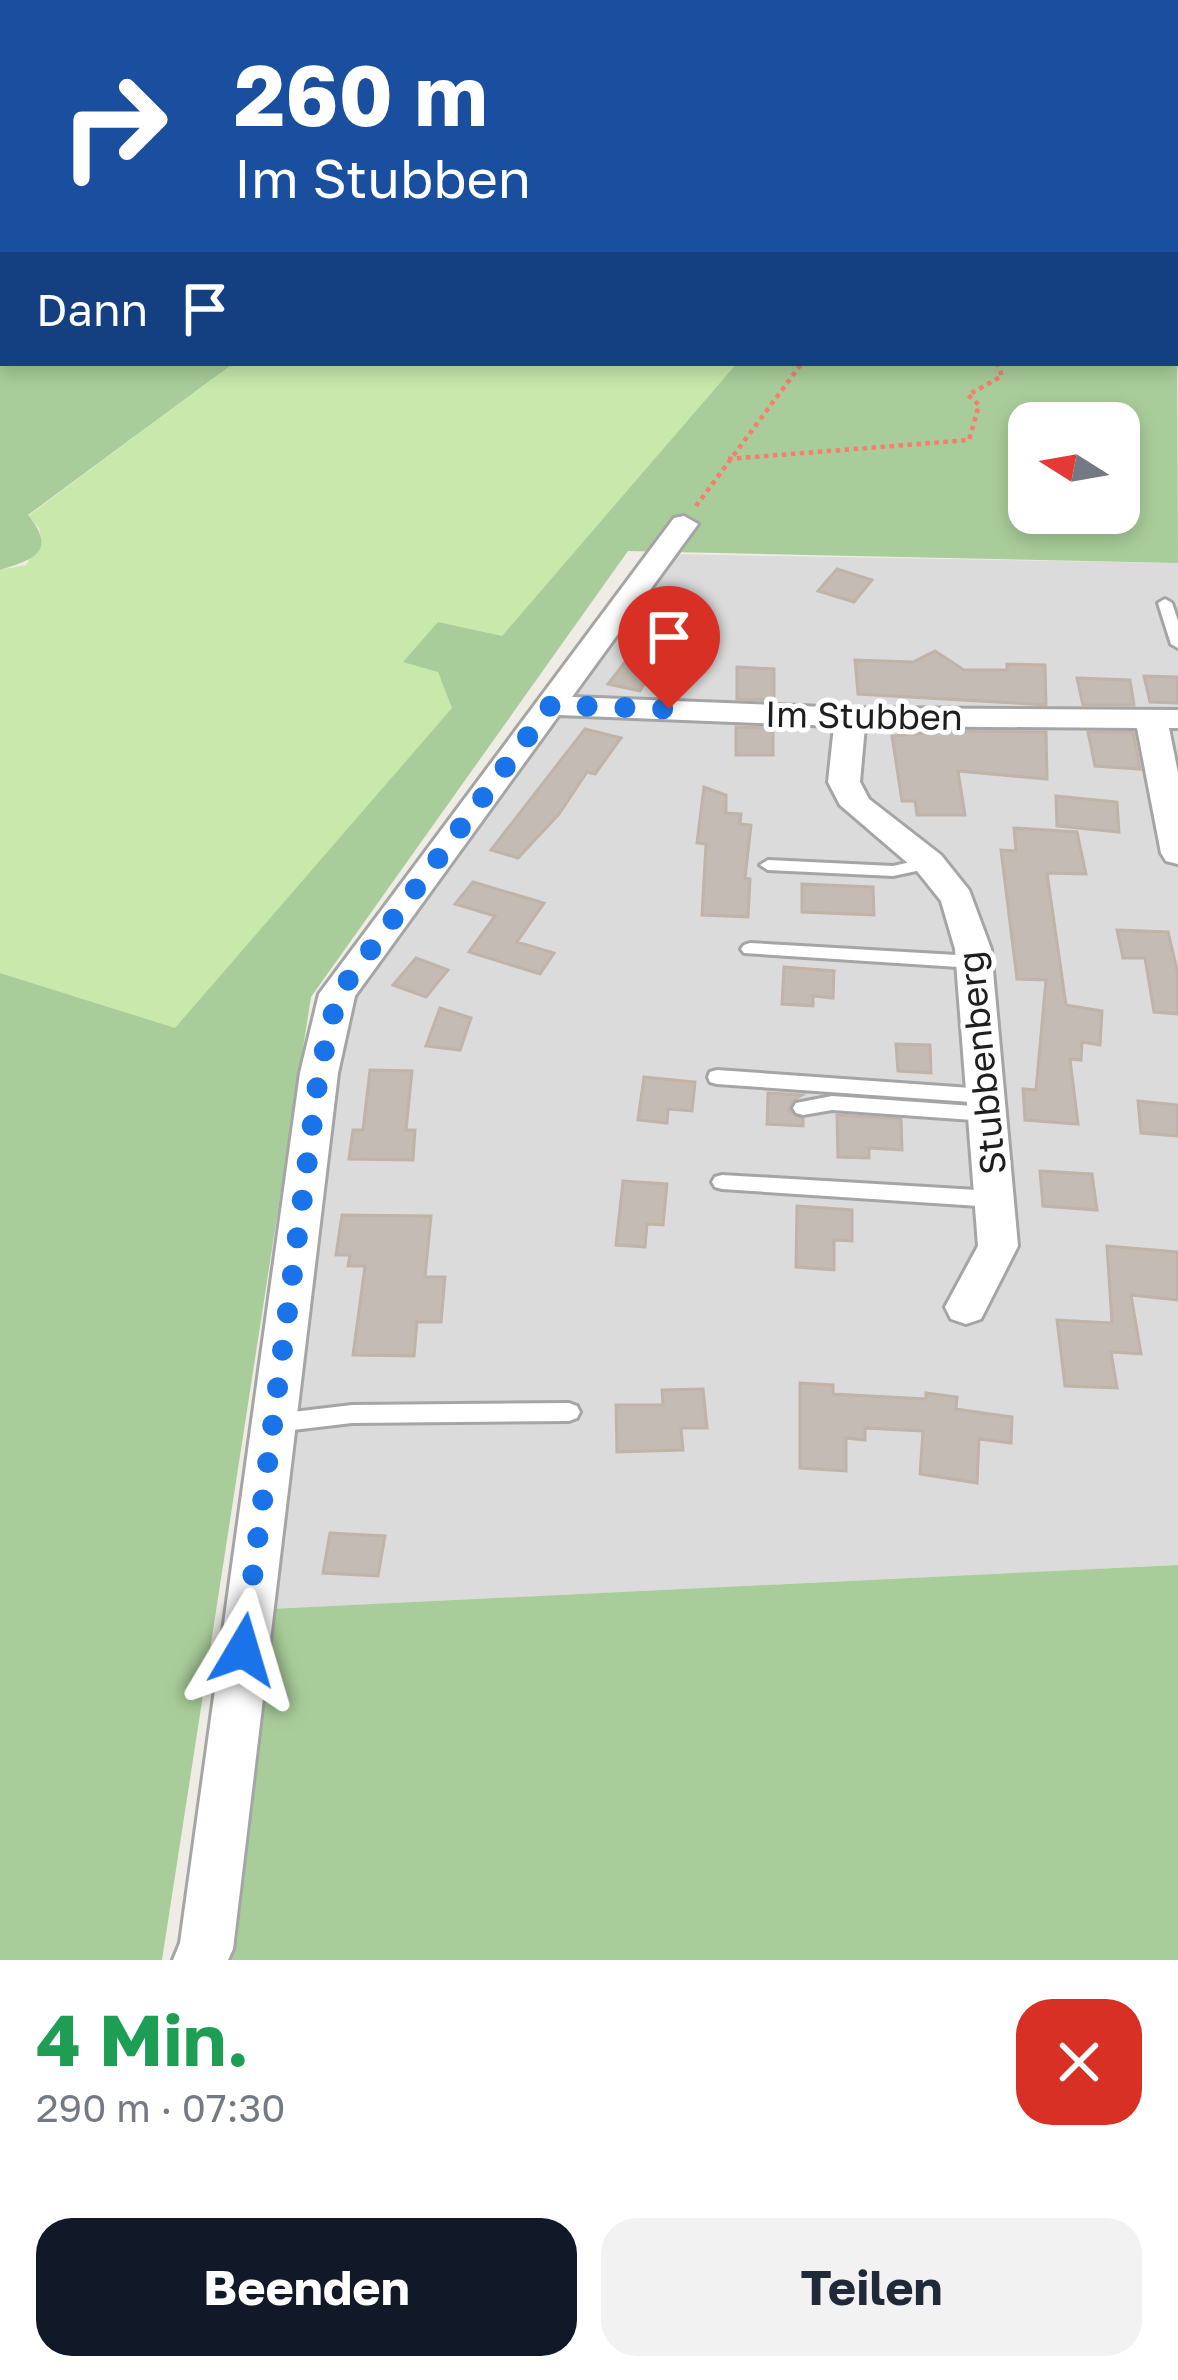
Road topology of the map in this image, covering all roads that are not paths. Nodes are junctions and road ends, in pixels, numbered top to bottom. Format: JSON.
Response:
{"nodes":[{"id":1,"x":684,"y":524,"type":"road end"},
{"id":2,"x":1165,"y":603,"type":"dead end"},
{"id":3,"x":1178,"y":644,"type":"edge"},
{"id":4,"x":551,"y":705,"type":"junction"},
{"id":5,"x":850,"y":717,"type":"junction"},
{"id":6,"x":1165,"y":719,"type":"edge"},
{"id":7,"x":1178,"y":853,"type":"edge"},
{"id":8,"x":929,"y":863,"type":"junction"},
{"id":9,"x":768,"y":865,"type":"dead end"},
{"id":10,"x":751,"y":949,"type":"dead end"},
{"id":11,"x":974,"y":962,"type":"junction"},
{"id":12,"x":717,"y":1077,"type":"dead end"},
{"id":13,"x":986,"y":1105,"type":"junction"},
{"id":14,"x":802,"y":1108,"type":"dead end"},
{"id":15,"x":722,"y":1182,"type":"dead end"},
{"id":16,"x":994,"y":1198,"type":"junction"},
{"id":17,"x":966,"y":1307,"type":"dead end"},
{"id":18,"x":569,"y":1412,"type":"dead end"},
{"id":19,"x":272,"y":1424,"type":"junction"},
{"id":20,"x":200,"y":1960,"type":"edge"}],
"edges":[{"from":1,"to":4,"type":"street"},
{"from":2,"to":3,"type":"lane"},
{"from":4,"to":5,"type":"street","name":"Im Stubben"},
{"from":4,"to":19,"type":"street"},
{"from":5,"to":6,"type":"street","name":"Im Stubben"},
{"from":5,"to":8,"type":"street","name":"Stubbenberg"},
{"from":6,"to":7,"type":"street"},
{"from":8,"to":9,"type":"lane"},
{"from":8,"to":11,"type":"street","name":"Stubbenberg"},
{"from":10,"to":11,"type":"lane"},
{"from":11,"to":13,"type":"street","name":"Stubbenberg"},
{"from":12,"to":13,"type":"lane"},
{"from":13,"to":14,"type":"lane"},
{"from":13,"to":16,"type":"street","name":"Stubbenberg"},
{"from":15,"to":16,"type":"lane"},
{"from":16,"to":17,"type":"street","name":"Stubbenberg"},
{"from":18,"to":19,"type":"lane"},
{"from":19,"to":20,"type":"street"}]}
